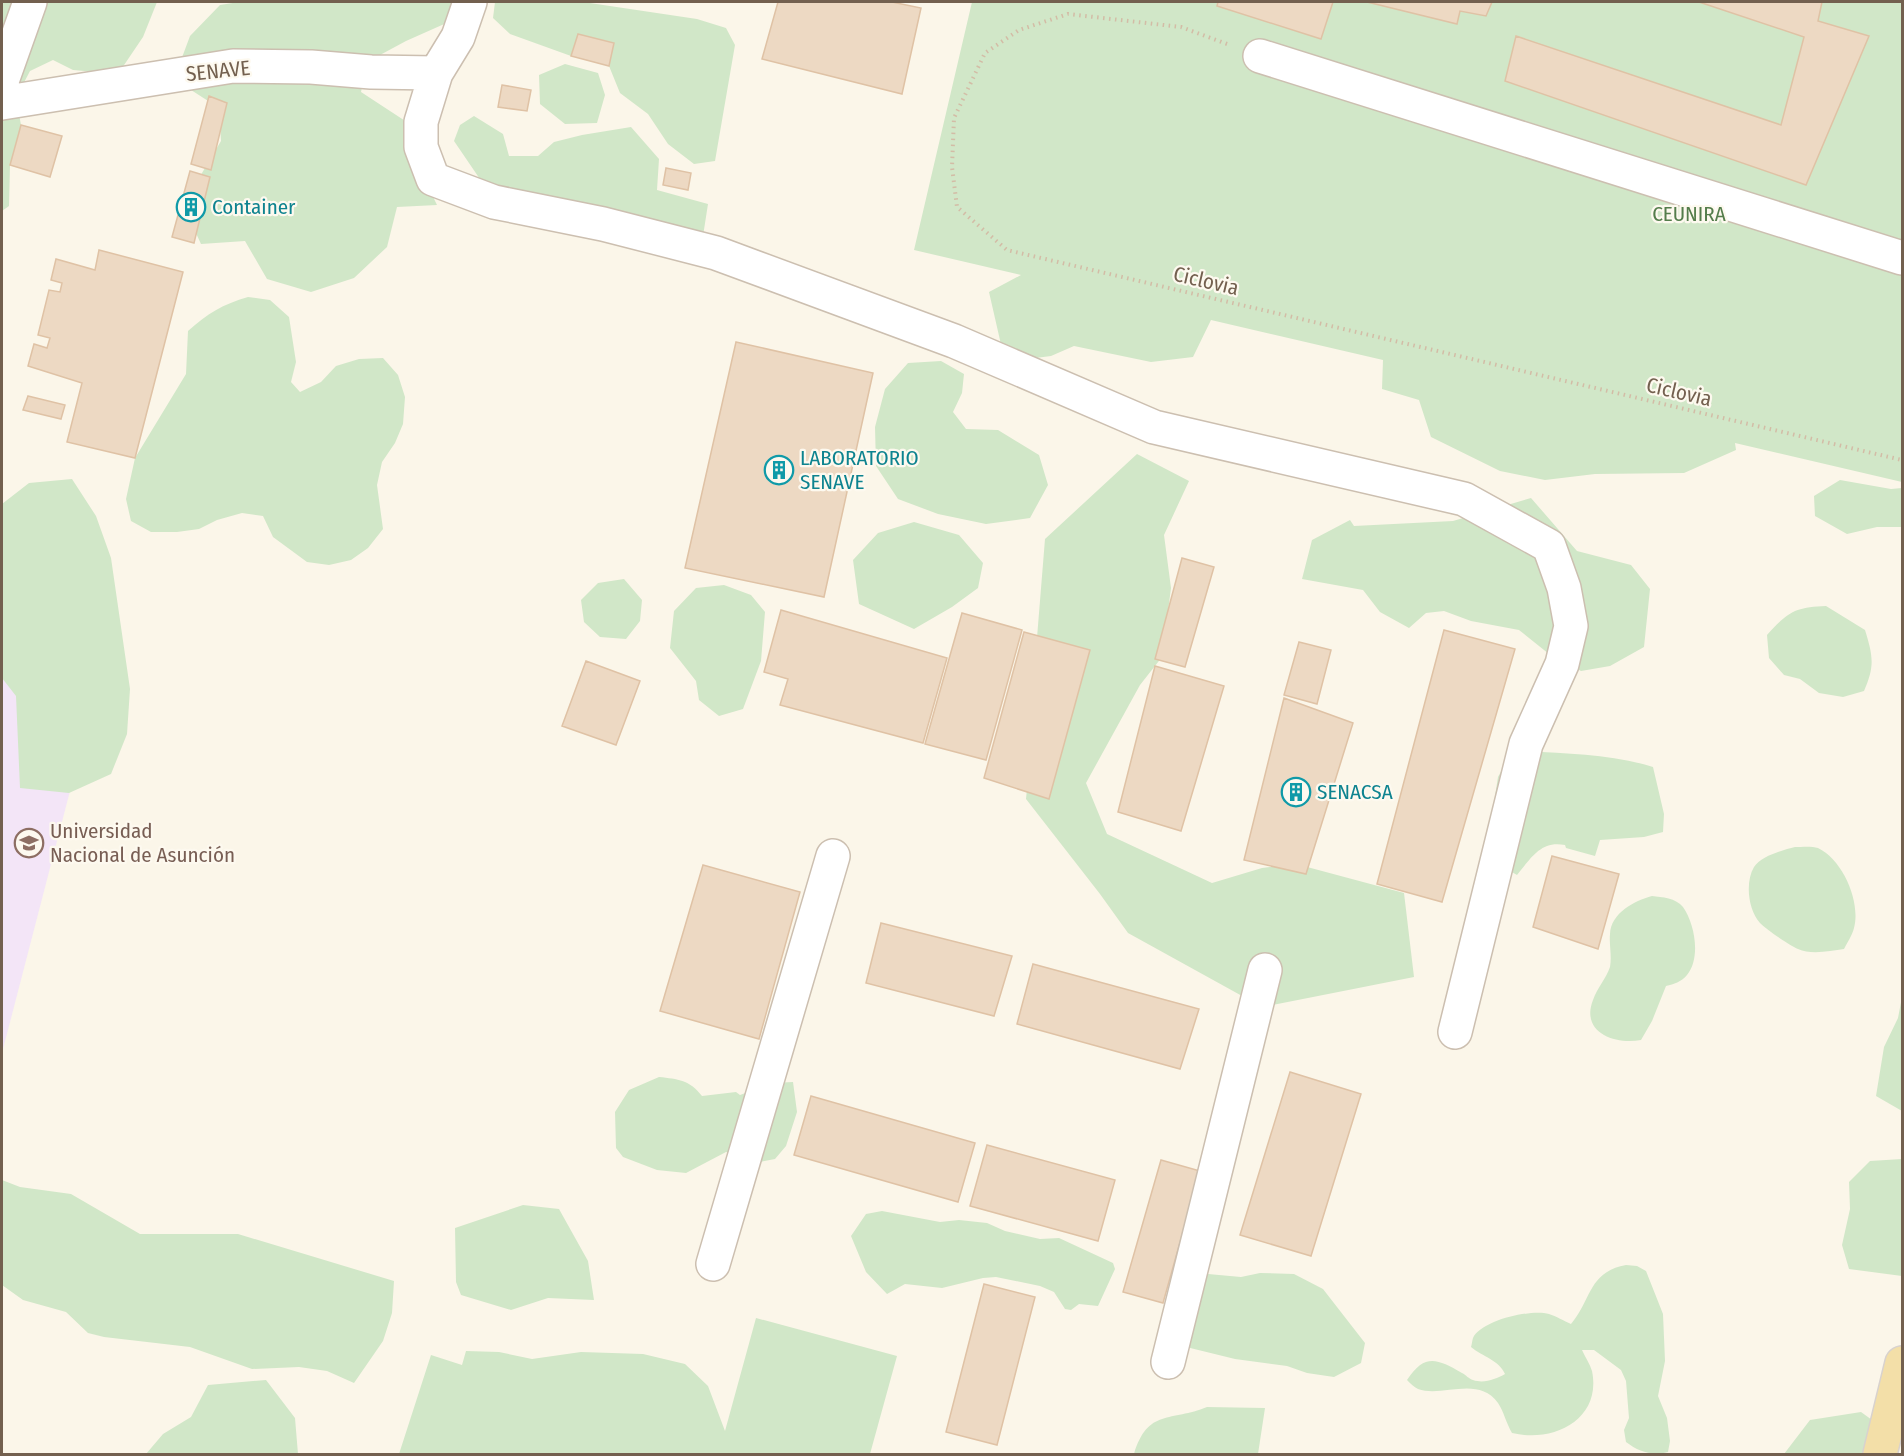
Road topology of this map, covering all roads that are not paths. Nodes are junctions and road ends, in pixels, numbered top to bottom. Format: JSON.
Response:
{"nodes":[{"id":1,"x":30,"y":2,"type":"edge"},
{"id":2,"x":470,"y":2,"type":"edge"},
{"id":3,"x":1260,"y":57,"type":"road end"},
{"id":4,"x":436,"y":73,"type":"junction"},
{"id":5,"x":2,"y":81,"type":"edge"},
{"id":6,"x":2,"y":103,"type":"edge"},
{"id":7,"x":1902,"y":258,"type":"edge"},
{"id":8,"x":833,"y":856,"type":"dead end"},
{"id":9,"x":1265,"y":970,"type":"dead end"},
{"id":10,"x":1455,"y":1032,"type":"dead end"},
{"id":11,"x":712,"y":1264,"type":"dead end"},
{"id":12,"x":1168,"y":1362,"type":"dead end"},
{"id":13,"x":1902,"y":1363,"type":"edge"},
{"id":14,"x":1880,"y":1455,"type":"edge"}],
"edges":[{"from":1,"to":5,"type":"lane"},
{"from":2,"to":4,"type":"lane"},
{"from":3,"to":7,"type":"lane"},
{"from":4,"to":6,"type":"lane","name":"SENAVE"},
{"from":4,"to":10,"type":"lane"},
{"from":8,"to":11,"type":"lane"},
{"from":9,"to":12,"type":"lane"},
{"from":13,"to":14,"type":"main road"}]}
